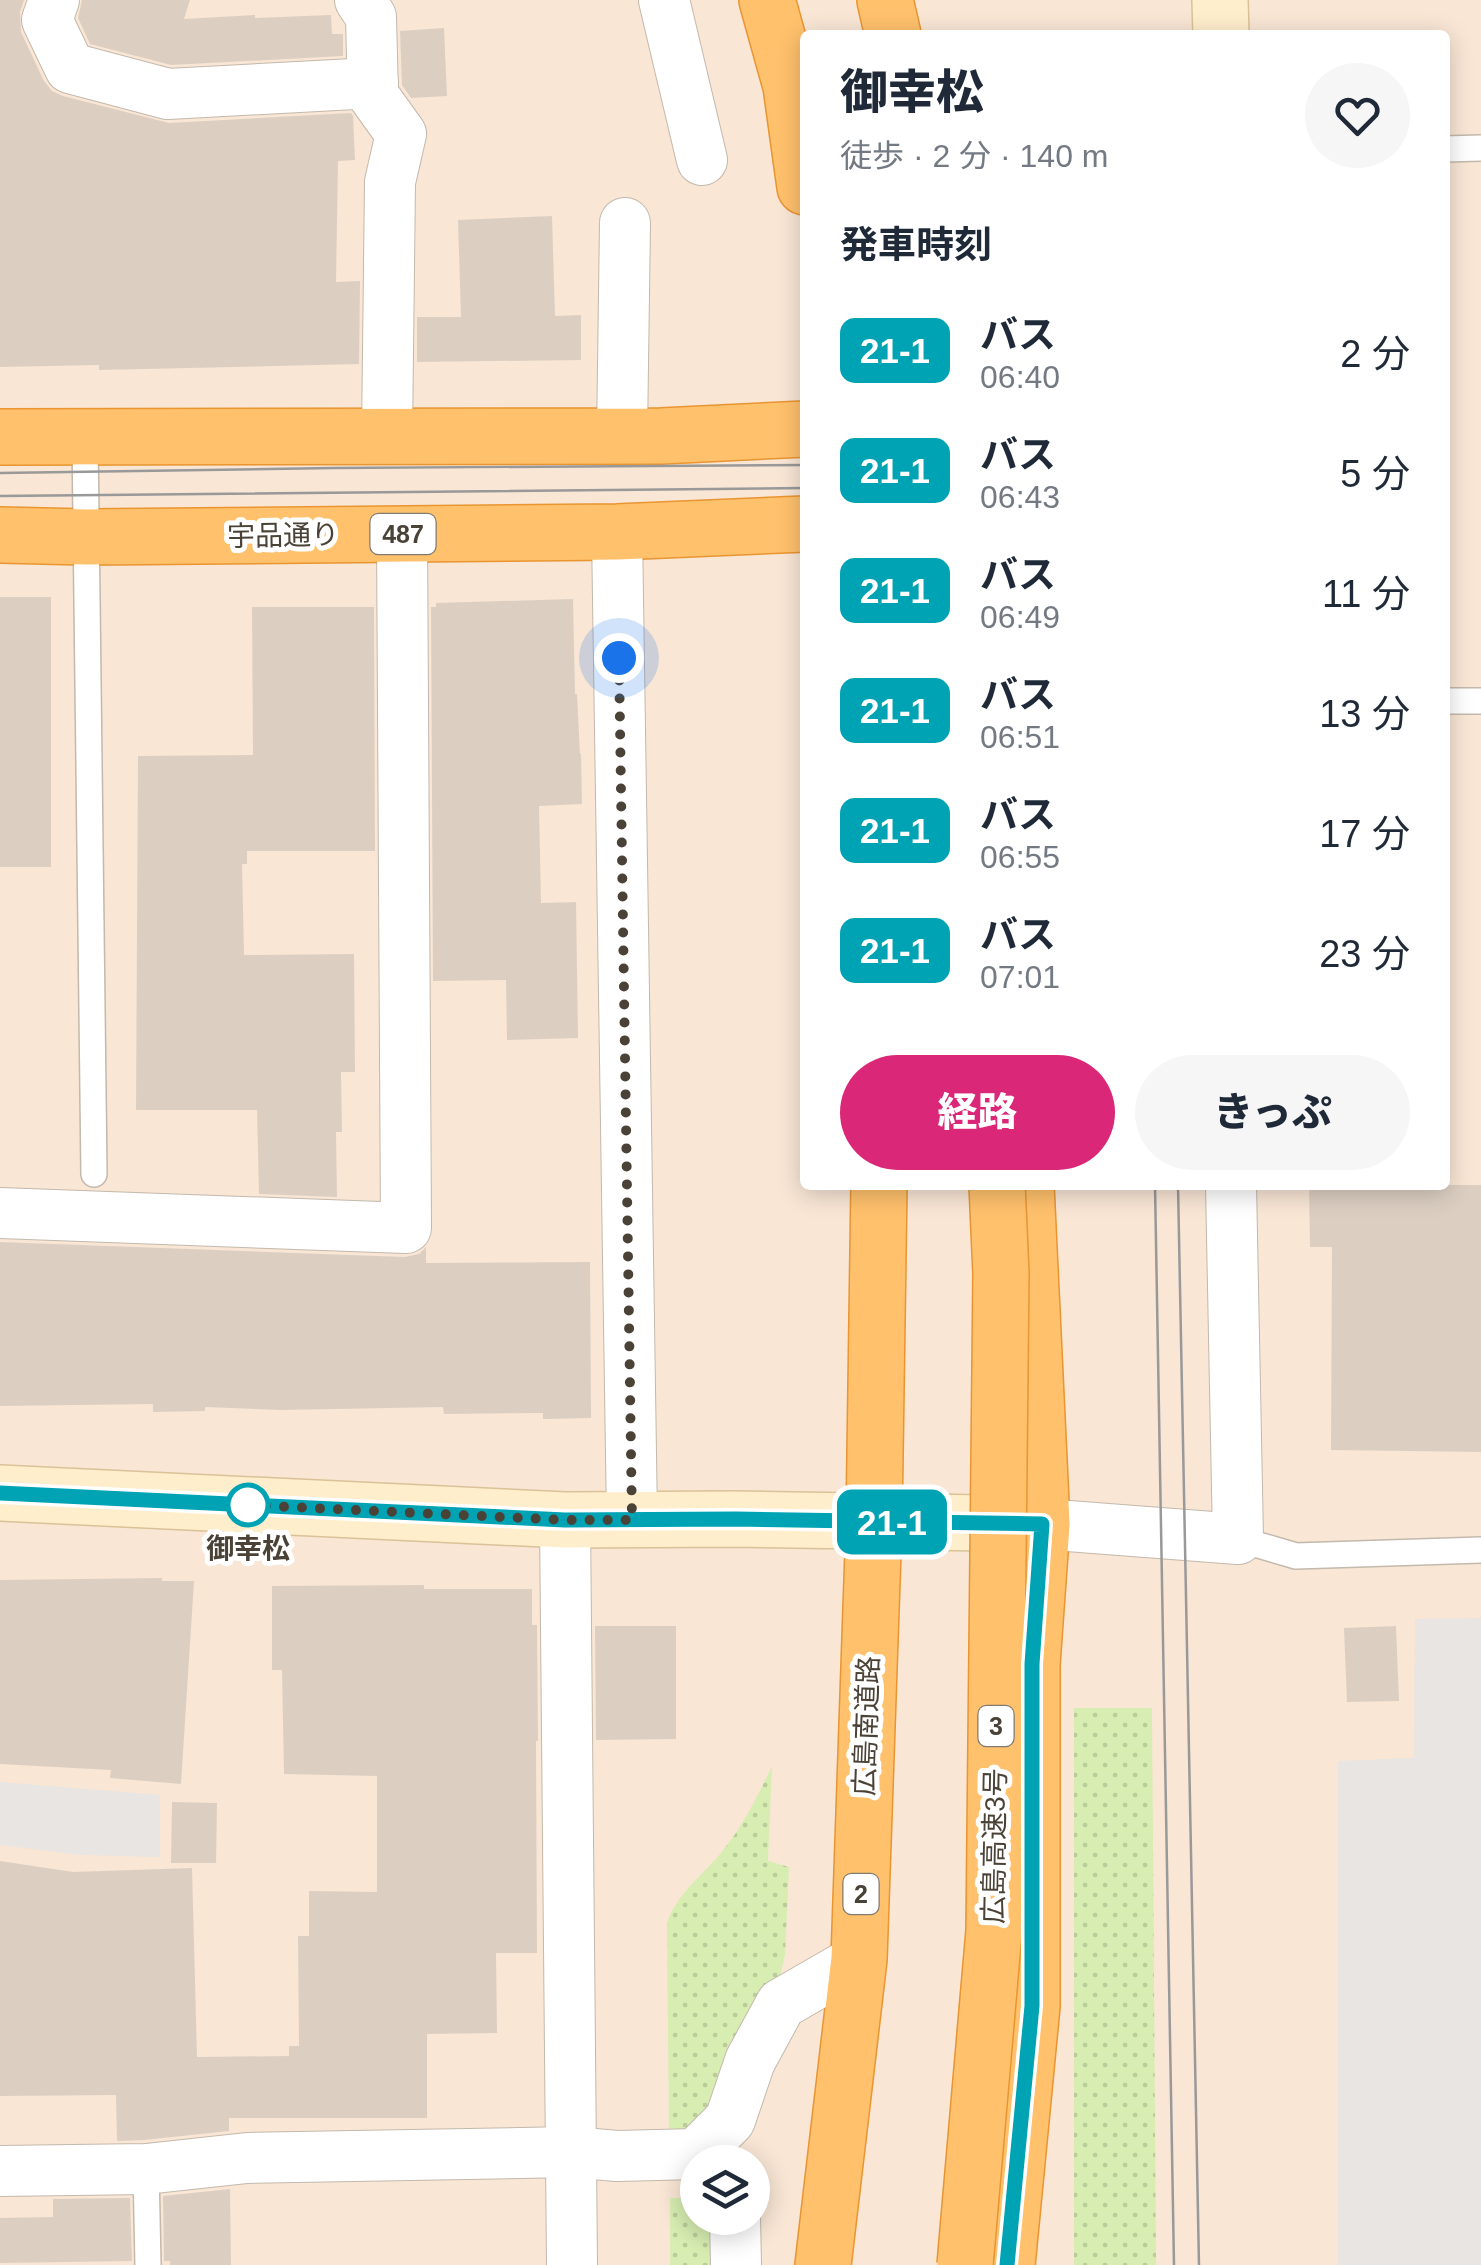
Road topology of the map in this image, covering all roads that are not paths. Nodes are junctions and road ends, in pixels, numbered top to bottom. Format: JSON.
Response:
{"nodes":[{"id":1,"x":54,"y":0,"type":"edge"},
{"id":2,"x":360,"y":0,"type":"edge"},
{"id":3,"x":664,"y":0,"type":"edge"},
{"id":4,"x":767,"y":0,"type":"edge"},
{"id":5,"x":885,"y":0,"type":"edge"},
{"id":6,"x":916,"y":0,"type":"edge"},
{"id":7,"x":1220,"y":0,"type":"edge"},
{"id":8,"x":892,"y":30,"type":"edge"},
{"id":9,"x":923,"y":30,"type":"edge"},
{"id":10,"x":1221,"y":30,"type":"edge"},
{"id":11,"x":373,"y":83,"type":"junction"},
{"id":12,"x":800,"y":148,"type":"edge"},
{"id":13,"x":1481,"y":148,"type":"edge"},
{"id":14,"x":1450,"y":149,"type":"edge"},
{"id":15,"x":702,"y":160,"type":"dead end"},
{"id":16,"x":624,"y":223,"type":"dead end"},
{"id":17,"x":800,"y":429,"type":"edge"},
{"id":18,"x":387,"y":436,"type":"junction"},
{"id":19,"x":622,"y":436,"type":"junction"},
{"id":20,"x":85,"y":437,"type":"junction"},
{"id":21,"x":0,"y":438,"type":"edge"},
{"id":22,"x":800,"y":524,"type":"edge"},
{"id":23,"x":617,"y":532,"type":"junction"},
{"id":24,"x":402,"y":534,"type":"junction"},
{"id":25,"x":0,"y":535,"type":"edge"},
{"id":26,"x":86,"y":537,"type":"junction"},
{"id":27,"x":1450,"y":701,"type":"edge"},
{"id":28,"x":1481,"y":701,"type":"edge"},
{"id":29,"x":94,"y":1174,"type":"dead end"},
{"id":30,"x":879,"y":1190,"type":"edge"},
{"id":31,"x":997,"y":1190,"type":"edge"},
{"id":32,"x":1026,"y":1190,"type":"edge"},
{"id":33,"x":1231,"y":1190,"type":"edge"},
{"id":34,"x":0,"y":1213,"type":"edge"},
{"id":35,"x":0,"y":1493,"type":"edge"},
{"id":36,"x":565,"y":1520,"type":"junction"},
{"id":37,"x":632,"y":1520,"type":"junction"},
{"id":38,"x":874,"y":1522,"type":"junction"},
{"id":39,"x":1042,"y":1524,"type":"junction"},
{"id":40,"x":1238,"y":1539,"type":"junction"},
{"id":41,"x":1481,"y":1550,"type":"edge"},
{"id":42,"x":859,"y":1959,"type":"junction"},
{"id":43,"x":709,"y":2145,"type":"edge"},
{"id":44,"x":570,"y":2152,"type":"junction"},
{"id":45,"x":680,"y":2158,"type":"edge"},
{"id":46,"x":146,"y":2169,"type":"junction"},
{"id":47,"x":0,"y":2172,"type":"edge"},
{"id":48,"x":735,"y":2235,"type":"edge"},
{"id":49,"x":148,"y":2265,"type":"edge"},
{"id":50,"x":572,"y":2265,"type":"edge"},
{"id":51,"x":736,"y":2265,"type":"edge"},
{"id":52,"x":823,"y":2265,"type":"edge"},
{"id":53,"x":965,"y":2265,"type":"edge"},
{"id":54,"x":1008,"y":2265,"type":"edge"}],
"edges":[{"from":1,"to":11,"type":"street"},
{"from":2,"to":11,"type":"street"},
{"from":3,"to":15,"type":"street"},
{"from":4,"to":12,"type":"highway"},
{"from":5,"to":8,"type":"highway"},
{"from":6,"to":9,"type":"highway"},
{"from":7,"to":10,"type":"street"},
{"from":11,"to":18,"type":"street"},
{"from":13,"to":14,"type":"lane"},
{"from":16,"to":19,"type":"street"},
{"from":17,"to":19,"type":"highway"},
{"from":18,"to":19,"type":"highway"},
{"from":18,"to":20,"type":"highway"},
{"from":20,"to":21,"type":"highway"},
{"from":20,"to":26,"type":"lane"},
{"from":22,"to":23,"type":"highway","name":"宇品通り","number":"487"},
{"from":23,"to":24,"type":"highway","name":"宇品通り","number":"487"},
{"from":23,"to":37,"type":"street"},
{"from":24,"to":26,"type":"highway","name":"宇品通り","number":"487"},
{"from":24,"to":34,"type":"street"},
{"from":25,"to":26,"type":"highway","name":"宇品通り","number":"487"},
{"from":26,"to":29,"type":"lane"},
{"from":27,"to":28,"type":"lane"},
{"from":30,"to":38,"type":"highway","name":"広島南道路","number":"2"},
{"from":31,"to":53,"type":"highway","name":"広島高速3号","number":"3","bridge":true},
{"from":32,"to":39,"type":"highway"},
{"from":33,"to":40,"type":"street"},
{"from":35,"to":36,"type":"street"},
{"from":36,"to":37,"type":"street"},
{"from":36,"to":44,"type":"street"},
{"from":37,"to":38,"type":"street"},
{"from":38,"to":39,"type":"street"},
{"from":38,"to":42,"type":"highway","name":"広島南道路","number":"2"},
{"from":39,"to":40,"type":"street"},
{"from":39,"to":54,"type":"highway"},
{"from":40,"to":41,"type":"lane"},
{"from":42,"to":43,"type":"street"},
{"from":42,"to":52,"type":"highway","name":"広島南道路","number":"2"},
{"from":44,"to":45,"type":"street"},
{"from":44,"to":46,"type":"street"},
{"from":44,"to":50,"type":"street"},
{"from":46,"to":47,"type":"street"},
{"from":46,"to":49,"type":"lane"},
{"from":48,"to":51,"type":"street"}]}
